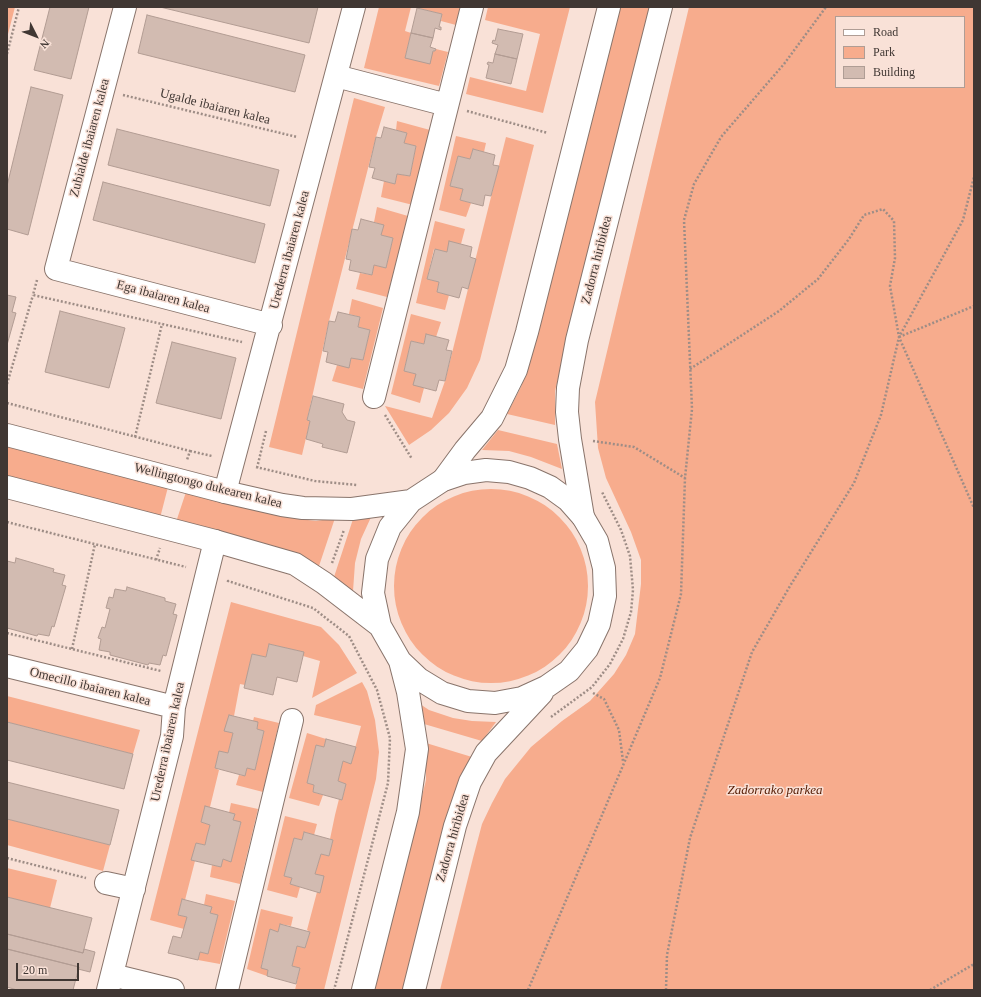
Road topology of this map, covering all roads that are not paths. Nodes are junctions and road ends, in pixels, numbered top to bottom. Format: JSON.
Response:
{"nodes":[{"id":1,"x":125,"y":7,"type":"edge"},
{"id":2,"x":354,"y":7,"type":"edge"},
{"id":3,"x":472,"y":7,"type":"edge"},
{"id":4,"x":609,"y":7,"type":"edge"},
{"id":5,"x":661,"y":7,"type":"edge"},
{"id":6,"x":336,"y":76,"type":"junction"},
{"id":7,"x":447,"y":105,"type":"junction"},
{"id":8,"x":47,"y":270,"type":"joint"},
{"id":9,"x":270,"y":325,"type":"junction"},
{"id":10,"x":374,"y":397,"type":"road end"},
{"id":11,"x":7,"y":435,"type":"edge"},
{"id":12,"x":443,"y":480,"type":"junction"},
{"id":13,"x":7,"y":487,"type":"edge"},
{"id":14,"x":225,"y":492,"type":"junction"},
{"id":15,"x":411,"y":501,"type":"junction"},
{"id":16,"x":583,"y":517,"type":"junction"},
{"id":17,"x":215,"y":541,"type":"junction"},
{"id":18,"x":380,"y":626,"type":"junction"},
{"id":19,"x":400,"y":660,"type":"junction"},
{"id":20,"x":7,"y":666,"type":"edge"},
{"id":21,"x":546,"y":688,"type":"junction"},
{"id":22,"x":174,"y":707,"type":"junction"},
{"id":23,"x":292,"y":720,"type":"dead end"},
{"id":24,"x":106,"y":883,"type":"road end"},
{"id":25,"x":134,"y":889,"type":"junction"},
{"id":26,"x":110,"y":982,"type":"edge"},
{"id":27,"x":173,"y":990,"type":"edge"},
{"id":28,"x":227,"y":990,"type":"edge"},
{"id":29,"x":363,"y":990,"type":"edge"},
{"id":30,"x":414,"y":990,"type":"edge"}],
"edges":[{"from":1,"to":8,"type":"street","name":"Zubialde ibaiaren kalea"},
{"from":2,"to":6,"type":"street","name":"Urederra ibaiaren kalea"},
{"from":3,"to":7,"type":"street"},
{"from":4,"to":12,"type":"street"},
{"from":5,"to":16,"type":"street","name":"Zadorra hiribidea"},
{"from":6,"to":7,"type":"street"},
{"from":6,"to":9,"type":"street","name":"Urederra ibaiaren kalea"},
{"from":7,"to":10,"type":"street"},
{"from":8,"to":9,"type":"street","name":"Ega ibaiaren kalea"},
{"from":9,"to":14,"type":"street","name":"Urederra ibaiaren kalea"},
{"from":11,"to":14,"type":"street","name":"Wellingtongo dukearen kalea"},
{"from":12,"to":15,"type":"street"},
{"from":12,"to":16,"type":"street"},
{"from":13,"to":17,"type":"street"},
{"from":14,"to":15,"type":"street","name":"Wellingtongo dukearen kalea"},
{"from":15,"to":18,"type":"street"},
{"from":16,"to":21,"type":"street"},
{"from":17,"to":18,"type":"street"},
{"from":17,"to":22,"type":"street","name":"Urederra ibaiaren kalea"},
{"from":18,"to":19,"type":"street"},
{"from":19,"to":21,"type":"street"},
{"from":19,"to":29,"type":"street"},
{"from":20,"to":22,"type":"street","name":"Omecillo ibaiaren kalea"},
{"from":21,"to":30,"type":"street","name":"Zadorra hiribidea"},
{"from":22,"to":25,"type":"street","name":"Urederra ibaiaren kalea"},
{"from":23,"to":28,"type":"street"},
{"from":24,"to":25,"type":"street"},
{"from":25,"to":26,"type":"street","name":"Urederra ibaiaren kalea"},
{"from":26,"to":27,"type":"street"}]}
